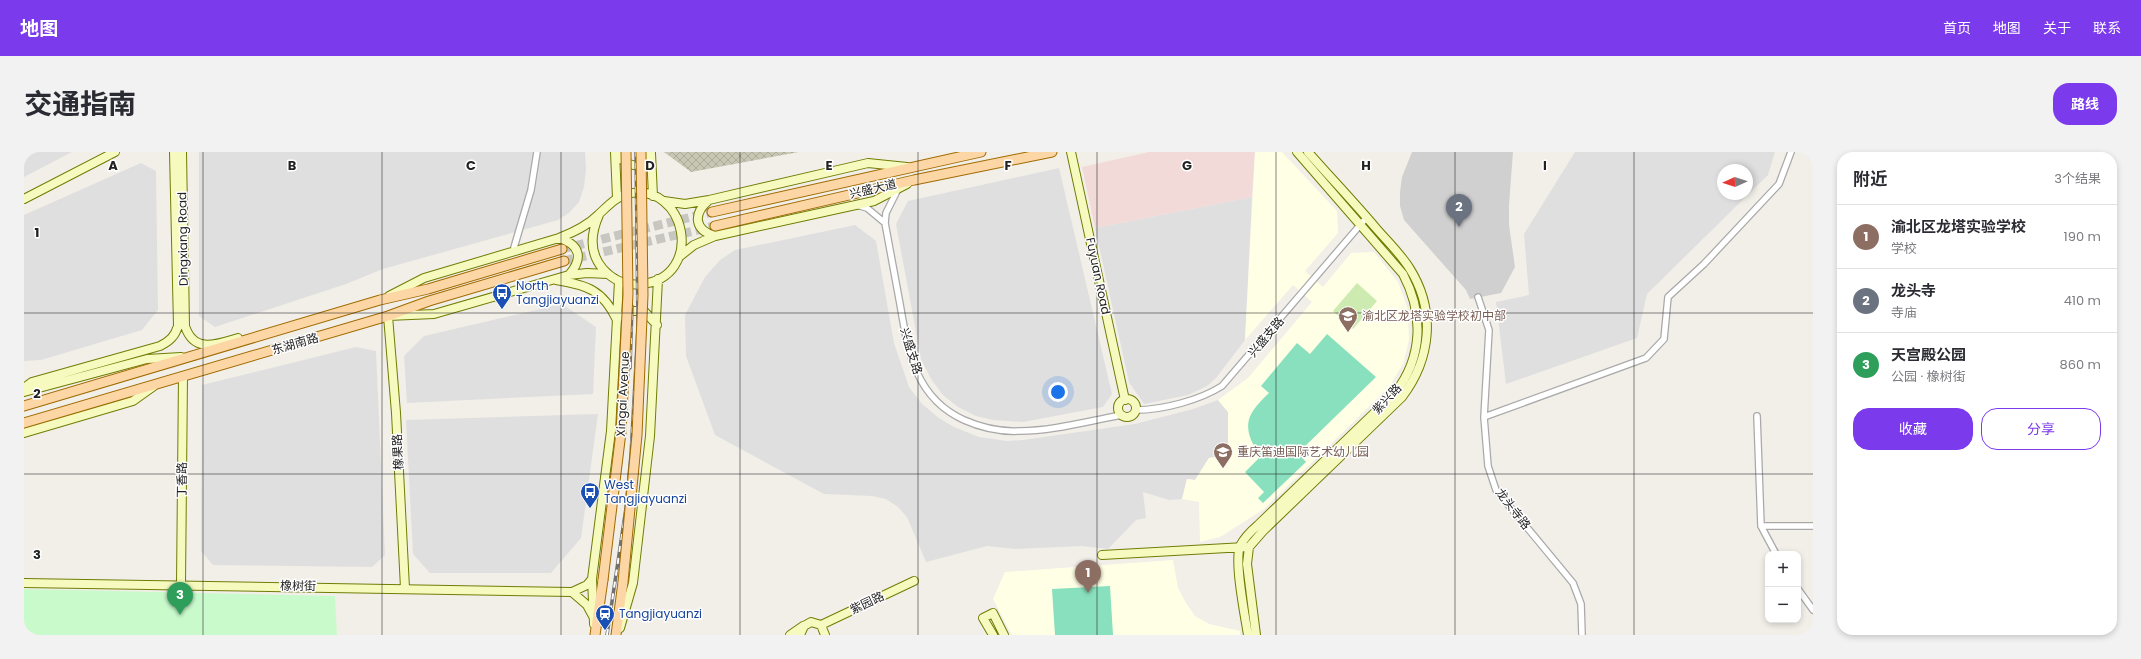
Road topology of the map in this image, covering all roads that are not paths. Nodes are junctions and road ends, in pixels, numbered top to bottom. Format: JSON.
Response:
{"nodes":[{"id":1,"x":115,"y":152,"type":"edge"},
{"id":2,"x":174,"y":152,"type":"edge"},
{"id":3,"x":182,"y":152,"type":"edge"},
{"id":4,"x":537,"y":152,"type":"edge"},
{"id":5,"x":616,"y":152,"type":"edge"},
{"id":6,"x":626,"y":152,"type":"edge"},
{"id":7,"x":641,"y":152,"type":"edge"},
{"id":8,"x":650,"y":152,"type":"edge"},
{"id":9,"x":981,"y":152,"type":"edge"},
{"id":10,"x":1052,"y":152,"type":"edge"},
{"id":11,"x":1071,"y":152,"type":"edge"},
{"id":12,"x":1297,"y":152,"type":"edge"},
{"id":13,"x":1308,"y":152,"type":"edge"},
{"id":14,"x":1791,"y":152,"type":"edge"},
{"id":15,"x":912,"y":168,"type":"junction"},
{"id":16,"x":914,"y":180,"type":"junction"},
{"id":17,"x":899,"y":188,"type":"junction"},
{"id":18,"x":653,"y":196,"type":"junction"},
{"id":19,"x":617,"y":198,"type":"junction"},
{"id":20,"x":24,"y":199,"type":"edge"},
{"id":21,"x":709,"y":200,"type":"junction"},
{"id":22,"x":664,"y":201,"type":"junction"},
{"id":23,"x":857,"y":205,"type":"junction"},
{"id":24,"x":712,"y":212,"type":"tunnel mouth"},
{"id":25,"x":599,"y":215,"type":"junction"},
{"id":26,"x":1367,"y":217,"type":"junction"},
{"id":27,"x":885,"y":223,"type":"junction"},
{"id":28,"x":1361,"y":224,"type":"junction"},
{"id":29,"x":715,"y":226,"type":"tunnel mouth"},
{"id":30,"x":716,"y":236,"type":"junction"},
{"id":31,"x":559,"y":238,"type":"junction"},
{"id":32,"x":562,"y":249,"type":"tunnel mouth"},
{"id":33,"x":513,"y":251,"type":"junction"},
{"id":34,"x":680,"y":256,"type":"junction"},
{"id":35,"x":564,"y":261,"type":"tunnel mouth"},
{"id":36,"x":608,"y":274,"type":"junction"},
{"id":37,"x":569,"y":275,"type":"junction"},
{"id":38,"x":554,"y":280,"type":"junction"},
{"id":39,"x":658,"y":280,"type":"junction"},
{"id":40,"x":619,"y":281,"type":"junction"},
{"id":41,"x":1478,"y":297,"type":"dead end"},
{"id":42,"x":380,"y":300,"type":"junction"},
{"id":43,"x":388,"y":316,"type":"junction"},
{"id":44,"x":618,"y":323,"type":"junction"},
{"id":45,"x":657,"y":325,"type":"junction"},
{"id":46,"x":182,"y":326,"type":"junction"},
{"id":47,"x":278,"y":331,"type":"junction"},
{"id":48,"x":133,"y":354,"type":"junction"},
{"id":49,"x":190,"y":357,"type":"junction"},
{"id":50,"x":147,"y":359,"type":"junction"},
{"id":51,"x":118,"y":362,"type":"junction"},
{"id":52,"x":97,"y":364,"type":"junction"},
{"id":53,"x":104,"y":370,"type":"junction"},
{"id":54,"x":183,"y":376,"type":"junction"},
{"id":55,"x":157,"y":384,"type":"junction"},
{"id":56,"x":24,"y":388,"type":"edge"},
{"id":57,"x":24,"y":392,"type":"edge"},
{"id":58,"x":1125,"y":400,"type":"junction"},
{"id":59,"x":24,"y":406,"type":"edge"},
{"id":60,"x":1136,"y":410,"type":"junction"},
{"id":61,"x":1122,"y":415,"type":"junction"},
{"id":62,"x":1757,"y":416,"type":"dead end"},
{"id":63,"x":1484,"y":417,"type":"junction"},
{"id":64,"x":24,"y":423,"type":"edge"},
{"id":65,"x":24,"y":433,"type":"edge"},
{"id":66,"x":1761,"y":526,"type":"junction"},
{"id":67,"x":1813,"y":526,"type":"edge"},
{"id":68,"x":1240,"y":547,"type":"junction"},
{"id":69,"x":1249,"y":547,"type":"junction"},
{"id":70,"x":1774,"y":551,"type":"edge"},
{"id":71,"x":1102,"y":555,"type":"dead end"},
{"id":72,"x":592,"y":579,"type":"junction"},
{"id":73,"x":914,"y":581,"type":"dead end"},
{"id":74,"x":24,"y":583,"type":"edge"},
{"id":75,"x":181,"y":584,"type":"junction"},
{"id":76,"x":405,"y":588,"type":"junction"},
{"id":77,"x":572,"y":592,"type":"junction"},
{"id":78,"x":1801,"y":593,"type":"edge"},
{"id":79,"x":1813,"y":610,"type":"edge"},
{"id":80,"x":594,"y":618,"type":"junction"},
{"id":81,"x":821,"y":625,"type":"junction"},
{"id":82,"x":804,"y":626,"type":"junction"},
{"id":83,"x":594,"y":635,"type":"edge"},
{"id":84,"x":617,"y":635,"type":"edge"},
{"id":85,"x":790,"y":635,"type":"edge"},
{"id":86,"x":800,"y":635,"type":"edge"},
{"id":87,"x":825,"y":635,"type":"edge"},
{"id":88,"x":993,"y":635,"type":"edge"},
{"id":89,"x":1004,"y":635,"type":"edge"},
{"id":90,"x":1248,"y":635,"type":"edge"},
{"id":91,"x":1256,"y":635,"type":"edge"},
{"id":92,"x":1582,"y":635,"type":"edge"}],
"edges":[{"from":1,"to":20,"type":"street"},
{"from":2,"to":46,"type":"street","name":"Dingxiang Road"},
{"from":3,"to":46,"type":"street","name":"Dingxiang Road"},
{"from":4,"to":33,"type":"street"},
{"from":5,"to":8,"type":"street"},
{"from":5,"to":19,"type":"street"},
{"from":6,"to":83,"type":"main road","name":"Xingai Avenue","bridge":true},
{"from":7,"to":84,"type":"main road","name":"Xingai Avenue","bridge":true},
{"from":8,"to":18,"type":"street"},
{"from":9,"to":15,"type":"main road","name":"兴盛大道"},
{"from":10,"to":16,"type":"main road","name":"兴盛大道"},
{"from":11,"to":58,"type":"street","name":"Fuyuan Road"},
{"from":12,"to":28,"type":"street","name":"紫兴路"},
{"from":13,"to":26,"type":"street","name":"紫兴路"},
{"from":14,"to":63,"type":"street"},
{"from":15,"to":21,"type":"street"},
{"from":15,"to":24,"type":"main road","name":"兴盛大道"},
{"from":16,"to":17,"type":"street"},
{"from":16,"to":29,"type":"main road","name":"兴盛大道"},
{"from":17,"to":23,"type":"street"},
{"from":17,"to":27,"type":"street"},
{"from":18,"to":19,"type":"street"},
{"from":18,"to":22,"type":"street"},
{"from":19,"to":25,"type":"street"},
{"from":21,"to":22,"type":"street"},
{"from":21,"to":30,"type":"street"},
{"from":22,"to":34,"type":"street"},
{"from":23,"to":27,"type":"street"},
{"from":23,"to":30,"type":"street"},
{"from":25,"to":31,"type":"street"},
{"from":25,"to":36,"type":"street"},
{"from":26,"to":28,"type":"street","name":"兴盛支路"},
{"from":26,"to":69,"type":"street","name":"紫兴路"},
{"from":27,"to":61,"type":"street","name":"兴盛支路"},
{"from":28,"to":60,"type":"street","name":"兴盛支路"},
{"from":28,"to":68,"type":"street","name":"紫兴路"},
{"from":30,"to":34,"type":"street"},
{"from":31,"to":33,"type":"street"},
{"from":31,"to":37,"type":"street"},
{"from":32,"to":42,"type":"main road","name":"东湖南路"},
{"from":33,"to":42,"type":"street"},
{"from":34,"to":39,"type":"street"},
{"from":35,"to":43,"type":"main road","name":"东湖南路"},
{"from":36,"to":37,"type":"street"},
{"from":36,"to":40,"type":"street"},
{"from":37,"to":38,"type":"street"},
{"from":38,"to":43,"type":"street"},
{"from":38,"to":44,"type":"street"},
{"from":39,"to":40,"type":"street"},
{"from":39,"to":45,"type":"street","name":"Xingai Avenue"},
{"from":40,"to":44,"type":"street","name":"Xingai Avenue"},
{"from":41,"to":63,"type":"street","name":"龙头寺路"},
{"from":42,"to":47,"type":"main road","name":"东湖南路"},
{"from":43,"to":54,"type":"main road","name":"东湖南路"},
{"from":43,"to":76,"type":"street","name":"橡果路"},
{"from":44,"to":45,"type":"street"},
{"from":44,"to":72,"type":"street","name":"Xingai Avenue"},
{"from":45,"to":84,"type":"street","name":"Xingai Avenue"},
{"from":46,"to":47,"type":"street"},
{"from":46,"to":48,"type":"street"},
{"from":47,"to":49,"type":"main road","name":"东湖南路"},
{"from":48,"to":51,"type":"street"},
{"from":48,"to":52,"type":"street"},
{"from":49,"to":50,"type":"street"},
{"from":49,"to":59,"type":"main road","name":"东湖南路"},
{"from":50,"to":51,"type":"street"},
{"from":50,"to":53,"type":"street"},
{"from":51,"to":52,"type":"street"},
{"from":51,"to":53,"type":"street"},
{"from":52,"to":56,"type":"street"},
{"from":53,"to":57,"type":"street"},
{"from":54,"to":55,"type":"main road","name":"东湖南路"},
{"from":54,"to":75,"type":"street","name":"丁香路"},
{"from":55,"to":64,"type":"main road","name":"东湖南路"},
{"from":55,"to":65,"type":"street"},
{"from":58,"to":60,"type":"street"},
{"from":58,"to":61,"type":"street","name":"Fuyuan Road"},
{"from":60,"to":61,"type":"street"},
{"from":62,"to":66,"type":"street"},
{"from":63,"to":92,"type":"street","name":"龙头寺路"},
{"from":66,"to":67,"type":"street"},
{"from":66,"to":70,"type":"street"},
{"from":68,"to":69,"type":"street"},
{"from":68,"to":71,"type":"street"},
{"from":68,"to":90,"type":"street"},
{"from":69,"to":91,"type":"street"},
{"from":72,"to":77,"type":"street"},
{"from":72,"to":80,"type":"street","name":"Xingai Avenue"},
{"from":73,"to":81,"type":"street","name":"紫园路"},
{"from":74,"to":75,"type":"street","name":"橡树街"},
{"from":75,"to":76,"type":"street","name":"橡树街"},
{"from":76,"to":77,"type":"street","name":"橡树街"},
{"from":77,"to":80,"type":"street"},
{"from":78,"to":79,"type":"street"},
{"from":80,"to":83,"type":"street","name":"Xingai Avenue"},
{"from":81,"to":82,"type":"street"},
{"from":81,"to":87,"type":"street"},
{"from":82,"to":85,"type":"street"},
{"from":82,"to":86,"type":"street"},
{"from":88,"to":89,"type":"street"}]}
